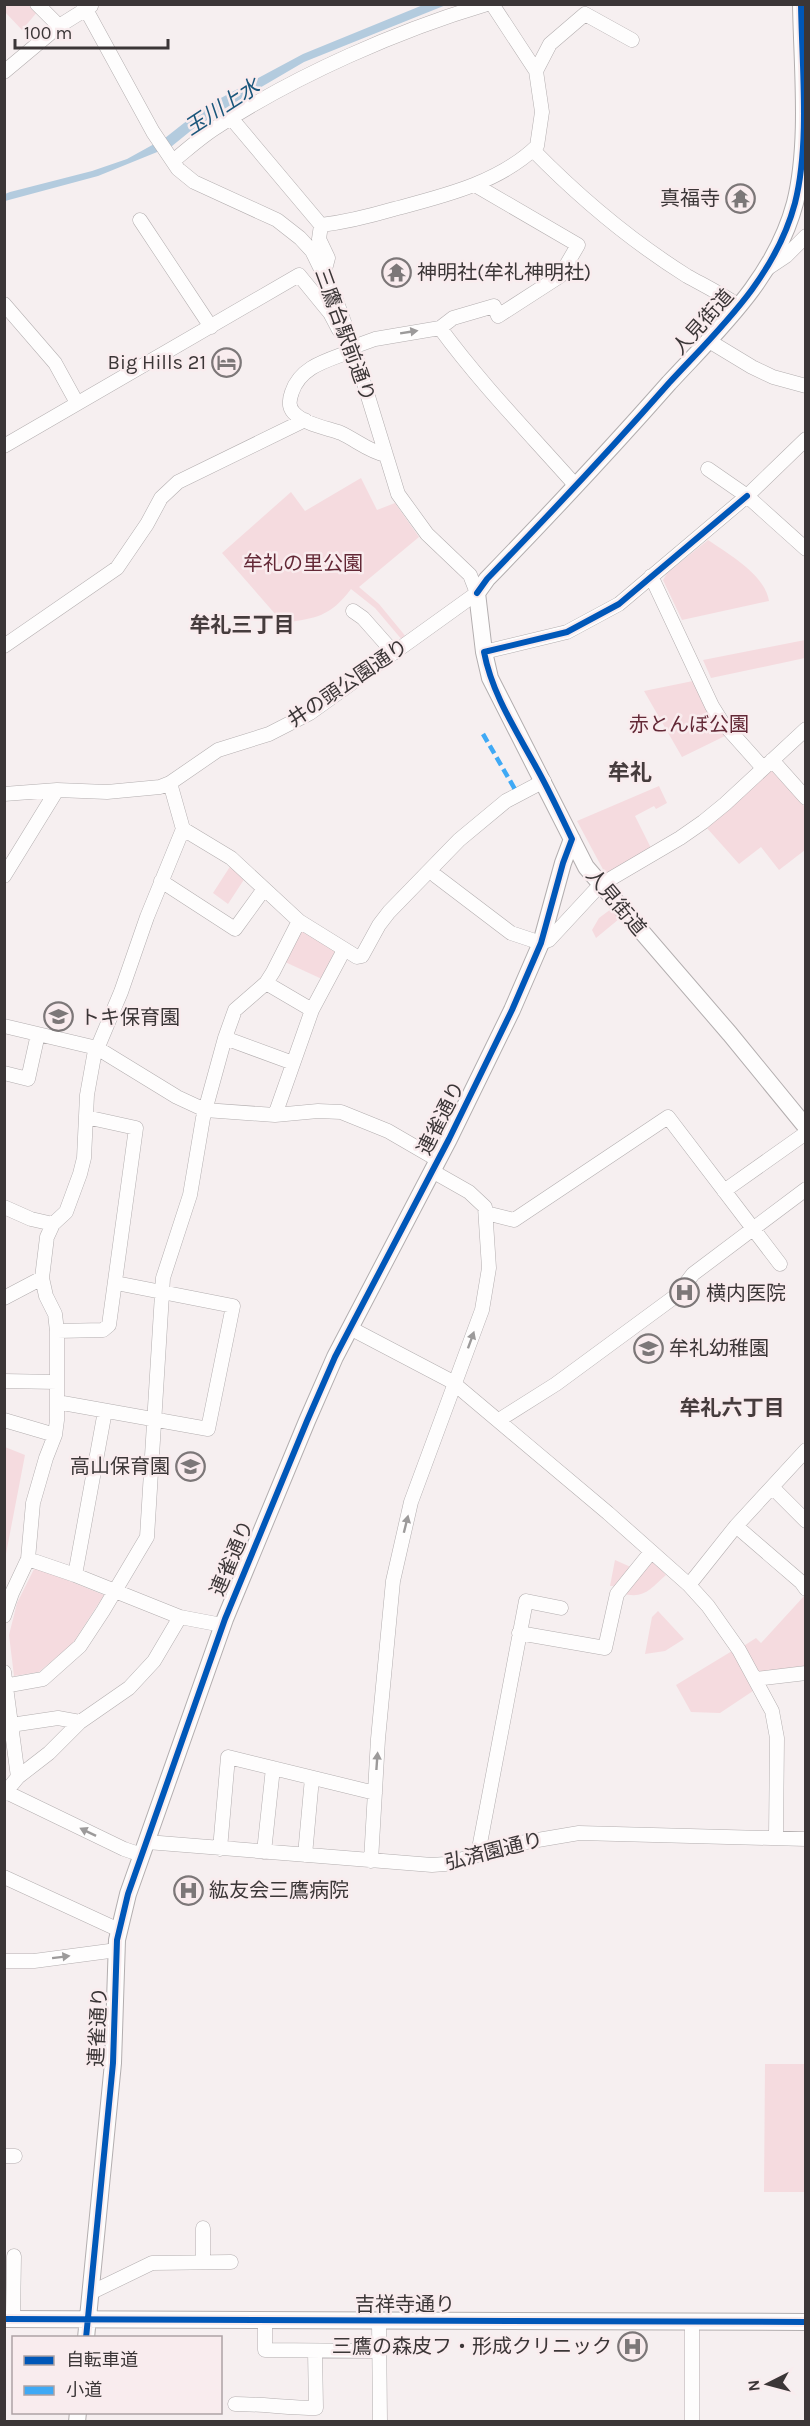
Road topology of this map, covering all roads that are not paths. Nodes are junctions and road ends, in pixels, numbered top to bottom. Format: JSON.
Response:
{"nodes":[{"id":1,"x":37,"y":4,"type":"edge"},
{"id":2,"x":487,"y":4,"type":"edge"},
{"id":3,"x":492,"y":4,"type":"edge"},
{"id":4,"x":801,"y":4,"type":"edge"},
{"id":5,"x":87,"y":6,"type":"edge"},
{"id":6,"x":59,"y":26,"type":"junction"},
{"id":7,"x":632,"y":40,"type":"dead end"},
{"id":8,"x":804,"y":61,"type":"edge"},
{"id":9,"x":536,"y":71,"type":"junction"},
{"id":10,"x":4,"y":72,"type":"edge"},
{"id":11,"x":231,"y":118,"type":"junction"},
{"id":12,"x":533,"y":150,"type":"junction"},
{"id":13,"x":804,"y":155,"type":"edge"},
{"id":14,"x":170,"y":157,"type":"junction"},
{"id":15,"x":475,"y":185,"type":"junction"},
{"id":16,"x":140,"y":220,"type":"dead end"},
{"id":17,"x":321,"y":225,"type":"junction"},
{"id":18,"x":806,"y":236,"type":"edge"},
{"id":19,"x":768,"y":268,"type":"junction"},
{"id":20,"x":324,"y":273,"type":"junction"},
{"id":21,"x":4,"y":304,"type":"edge"},
{"id":22,"x":740,"y":306,"type":"junction"},
{"id":23,"x":211,"y":327,"type":"junction"},
{"id":24,"x":440,"y":328,"type":"junction"},
{"id":25,"x":709,"y":341,"type":"junction"},
{"id":26,"x":353,"y":349,"type":"junction"},
{"id":27,"x":806,"y":386,"type":"edge"},
{"id":28,"x":77,"y":403,"type":"junction"},
{"id":29,"x":305,"y":420,"type":"junction"},
{"id":30,"x":806,"y":439,"type":"edge"},
{"id":31,"x":4,"y":446,"type":"edge"},
{"id":32,"x":386,"y":454,"type":"junction"},
{"id":33,"x":708,"y":469,"type":"dead end"},
{"id":34,"x":576,"y":486,"type":"junction"},
{"id":35,"x":747,"y":496,"type":"junction"},
{"id":36,"x":806,"y":549,"type":"edge"},
{"id":37,"x":651,"y":576,"type":"junction"},
{"id":38,"x":477,"y":592,"type":"junction"},
{"id":39,"x":353,"y":611,"type":"dead end"},
{"id":40,"x":4,"y":646,"type":"edge"},
{"id":41,"x":484,"y":652,"type":"junction"},
{"id":42,"x":394,"y":653,"type":"junction"},
{"id":43,"x":806,"y":729,"type":"edge"},
{"id":44,"x":767,"y":764,"type":"junction"},
{"id":45,"x":544,"y":781,"type":"junction"},
{"id":46,"x":170,"y":783,"type":"junction"},
{"id":47,"x":57,"y":790,"type":"junction"},
{"id":48,"x":4,"y":794,"type":"edge"},
{"id":49,"x":806,"y":798,"type":"edge"},
{"id":50,"x":183,"y":829,"type":"junction"},
{"id":51,"x":572,"y":838,"type":"junction"},
{"id":52,"x":4,"y":876,"type":"edge"},
{"id":53,"x":436,"y":876,"type":"dead end"},
{"id":54,"x":161,"y":881,"type":"junction"},
{"id":55,"x":600,"y":885,"type":"junction"},
{"id":56,"x":264,"y":889,"type":"junction"},
{"id":57,"x":298,"y":921,"type":"junction"},
{"id":58,"x":541,"y":943,"type":"junction"},
{"id":59,"x":344,"y":950,"type":"junction"},
{"id":60,"x":266,"y":983,"type":"junction"},
{"id":61,"x":312,"y":1010,"type":"junction"},
{"id":62,"x":4,"y":1026,"type":"edge"},
{"id":63,"x":38,"y":1034,"type":"junction"},
{"id":64,"x":225,"y":1038,"type":"junction"},
{"id":65,"x":97,"y":1048,"type":"junction"},
{"id":66,"x":293,"y":1063,"type":"junction"},
{"id":67,"x":4,"y":1073,"type":"edge"},
{"id":68,"x":205,"y":1110,"type":"junction"},
{"id":69,"x":275,"y":1115,"type":"junction"},
{"id":70,"x":86,"y":1117,"type":"junction"},
{"id":71,"x":806,"y":1127,"type":"edge"},
{"id":72,"x":806,"y":1133,"type":"edge"},
{"id":73,"x":435,"y":1166,"type":"junction"},
{"id":74,"x":806,"y":1189,"type":"edge"},
{"id":75,"x":724,"y":1191,"type":"junction"},
{"id":76,"x":4,"y":1207,"type":"edge"},
{"id":77,"x":486,"y":1213,"type":"junction"},
{"id":78,"x":53,"y":1224,"type":"junction"},
{"id":79,"x":752,"y":1229,"type":"junction"},
{"id":80,"x":780,"y":1264,"type":"dead end"},
{"id":81,"x":42,"y":1278,"type":"junction"},
{"id":82,"x":116,"y":1283,"type":"junction"},
{"id":83,"x":162,"y":1292,"type":"junction"},
{"id":84,"x":4,"y":1298,"type":"edge"},
{"id":85,"x":350,"y":1328,"type":"junction"},
{"id":86,"x":57,"y":1331,"type":"junction"},
{"id":87,"x":4,"y":1381,"type":"edge"},
{"id":88,"x":57,"y":1382,"type":"junction"},
{"id":89,"x":455,"y":1384,"type":"junction"},
{"id":90,"x":57,"y":1402,"type":"junction"},
{"id":91,"x":105,"y":1411,"type":"junction"},
{"id":92,"x":153,"y":1419,"type":"junction"},
{"id":93,"x":4,"y":1420,"type":"edge"},
{"id":94,"x":499,"y":1420,"type":"junction"},
{"id":95,"x":55,"y":1435,"type":"junction"},
{"id":96,"x":806,"y":1450,"type":"edge"},
{"id":97,"x":771,"y":1486,"type":"junction"},
{"id":98,"x":806,"y":1521,"type":"edge"},
{"id":99,"x":736,"y":1526,"type":"junction"},
{"id":100,"x":651,"y":1552,"type":"junction"},
{"id":101,"x":28,"y":1558,"type":"junction"},
{"id":102,"x":75,"y":1575,"type":"junction"},
{"id":103,"x":690,"y":1585,"type":"junction"},
{"id":104,"x":806,"y":1589,"type":"edge"},
{"id":105,"x":116,"y":1591,"type":"junction"},
{"id":106,"x":561,"y":1608,"type":"dead end"},
{"id":107,"x":5,"y":1611,"type":"edge"},
{"id":108,"x":180,"y":1617,"type":"junction"},
{"id":109,"x":222,"y":1626,"type":"junction"},
{"id":110,"x":519,"y":1633,"type":"junction"},
{"id":111,"x":806,"y":1673,"type":"edge"},
{"id":112,"x":756,"y":1679,"type":"junction"},
{"id":113,"x":5,"y":1681,"type":"edge"},
{"id":114,"x":80,"y":1722,"type":"junction"},
{"id":115,"x":11,"y":1725,"type":"junction"},
{"id":116,"x":273,"y":1768,"type":"junction"},
{"id":117,"x":18,"y":1777,"type":"junction"},
{"id":118,"x":312,"y":1778,"type":"junction"},
{"id":119,"x":5,"y":1793,"type":"edge"},
{"id":120,"x":375,"y":1793,"type":"junction"},
{"id":121,"x":776,"y":1837,"type":"junction"},
{"id":122,"x":806,"y":1839,"type":"edge"},
{"id":123,"x":144,"y":1849,"type":"junction"},
{"id":124,"x":220,"y":1849,"type":"junction"},
{"id":125,"x":264,"y":1852,"type":"junction"},
{"id":126,"x":478,"y":1854,"type":"junction"},
{"id":127,"x":305,"y":1855,"type":"junction"},
{"id":128,"x":371,"y":1861,"type":"junction"},
{"id":129,"x":4,"y":1877,"type":"edge"},
{"id":130,"x":119,"y":1930,"type":"junction"},
{"id":131,"x":117,"y":1950,"type":"junction"},
{"id":132,"x":4,"y":1961,"type":"edge"},
{"id":133,"x":203,"y":2228,"type":"dead end"},
{"id":134,"x":14,"y":2256,"type":"dead end"},
{"id":135,"x":203,"y":2262,"type":"junction"},
{"id":136,"x":231,"y":2262,"type":"dead end"},
{"id":137,"x":90,"y":2293,"type":"junction"},
{"id":138,"x":9,"y":2318,"type":"edge"},
{"id":139,"x":88,"y":2319,"type":"junction"},
{"id":140,"x":265,"y":2320,"type":"junction"},
{"id":141,"x":379,"y":2321,"type":"junction"},
{"id":142,"x":692,"y":2321,"type":"junction"},
{"id":143,"x":806,"y":2322,"type":"edge"},
{"id":144,"x":86,"y":2336,"type":"edge"},
{"id":145,"x":315,"y":2350,"type":"junction"},
{"id":146,"x":380,"y":2351,"type":"junction"},
{"id":147,"x":235,"y":2404,"type":"dead end"},
{"id":148,"x":380,"y":2421,"type":"edge"},
{"id":149,"x":692,"y":2421,"type":"edge"}],
"edges":[{"from":1,"to":6,"type":"street"},
{"from":2,"to":11,"type":"street"},
{"from":3,"to":9,"type":"street"},
{"from":4,"to":8,"type":"main road","name":"人見街道"},
{"from":5,"to":6,"type":"street"},
{"from":5,"to":14,"type":"street","name":"三鷹台駅前通り"},
{"from":6,"to":10,"type":"street"},
{"from":7,"to":9,"type":"street"},
{"from":8,"to":13,"type":"main road","name":"人見街道"},
{"from":9,"to":12,"type":"street"},
{"from":11,"to":14,"type":"street"},
{"from":11,"to":17,"type":"street"},
{"from":12,"to":15,"type":"street"},
{"from":12,"to":22,"type":"street"},
{"from":13,"to":19,"type":"main road","name":"人見街道"},
{"from":14,"to":20,"type":"street","name":"三鷹台駅前通り"},
{"from":15,"to":17,"type":"street"},
{"from":15,"to":24,"type":"street"},
{"from":16,"to":23,"type":"street"},
{"from":17,"to":20,"type":"street"},
{"from":18,"to":19,"type":"street"},
{"from":19,"to":22,"type":"main road","name":"人見街道"},
{"from":20,"to":26,"type":"street","name":"三鷹台駅前通り"},
{"from":21,"to":28,"type":"street"},
{"from":22,"to":25,"type":"main road","name":"人見街道"},
{"from":23,"to":26,"type":"street"},
{"from":23,"to":28,"type":"street"},
{"from":26,"to":24,"type":"street","one_way":true},
{"from":24,"to":34,"type":"street"},
{"from":25,"to":27,"type":"street"},
{"from":25,"to":34,"type":"main road","name":"人見街道"},
{"from":26,"to":29,"type":"street"},
{"from":26,"to":32,"type":"street","name":"三鷹台駅前通り"},
{"from":28,"to":31,"type":"street"},
{"from":29,"to":32,"type":"street"},
{"from":29,"to":40,"type":"street"},
{"from":30,"to":35,"type":"street"},
{"from":32,"to":38,"type":"street","name":"三鷹台駅前通り"},
{"from":33,"to":35,"type":"street"},
{"from":34,"to":38,"type":"main road","name":"人見街道"},
{"from":35,"to":36,"type":"street"},
{"from":35,"to":37,"type":"street"},
{"from":37,"to":41,"type":"street"},
{"from":37,"to":44,"type":"street"},
{"from":38,"to":41,"type":"main road","name":"人見街道"},
{"from":38,"to":42,"type":"street","name":"井の頭公園通り"},
{"from":39,"to":42,"type":"street"},
{"from":41,"to":45,"type":"main road","name":"人見街道"},
{"from":42,"to":46,"type":"street","name":"井の頭公園通り"},
{"from":43,"to":44,"type":"street"},
{"from":44,"to":49,"type":"street"},
{"from":44,"to":55,"type":"street"},
{"from":45,"to":51,"type":"main road","name":"人見街道"},
{"from":45,"to":59,"type":"street"},
{"from":46,"to":47,"type":"street","name":"井の頭公園通り"},
{"from":46,"to":50,"type":"street"},
{"from":47,"to":48,"type":"street","name":"井の頭公園通り"},
{"from":47,"to":52,"type":"street"},
{"from":50,"to":54,"type":"street"},
{"from":50,"to":56,"type":"street"},
{"from":51,"to":55,"type":"main road","name":"人見街道"},
{"from":51,"to":58,"type":"main road","name":"連雀通り"},
{"from":53,"to":58,"type":"street"},
{"from":54,"to":56,"type":"street"},
{"from":54,"to":65,"type":"street"},
{"from":55,"to":58,"type":"street"},
{"from":55,"to":71,"type":"main road","name":"人見街道"},
{"from":56,"to":57,"type":"street"},
{"from":57,"to":59,"type":"street"},
{"from":57,"to":60,"type":"street"},
{"from":58,"to":73,"type":"main road","name":"連雀通り"},
{"from":59,"to":61,"type":"street"},
{"from":60,"to":61,"type":"street"},
{"from":60,"to":64,"type":"street"},
{"from":61,"to":66,"type":"street"},
{"from":62,"to":63,"type":"street"},
{"from":63,"to":65,"type":"street"},
{"from":63,"to":67,"type":"street"},
{"from":64,"to":66,"type":"street"},
{"from":64,"to":68,"type":"street"},
{"from":65,"to":68,"type":"street"},
{"from":65,"to":70,"type":"street"},
{"from":66,"to":69,"type":"street"},
{"from":68,"to":69,"type":"street"},
{"from":68,"to":83,"type":"street"},
{"from":69,"to":73,"type":"street"},
{"from":70,"to":78,"type":"street"},
{"from":70,"to":82,"type":"street"},
{"from":72,"to":75,"type":"street"},
{"from":73,"to":77,"type":"street"},
{"from":73,"to":85,"type":"main road","name":"連雀通り"},
{"from":74,"to":79,"type":"street"},
{"from":75,"to":77,"type":"street"},
{"from":75,"to":79,"type":"street"},
{"from":76,"to":78,"type":"street"},
{"from":89,"to":77,"type":"street","one_way":true},
{"from":78,"to":81,"type":"street"},
{"from":79,"to":80,"type":"street"},
{"from":79,"to":94,"type":"street"},
{"from":81,"to":84,"type":"street"},
{"from":81,"to":86,"type":"street"},
{"from":82,"to":83,"type":"street"},
{"from":82,"to":86,"type":"street"},
{"from":83,"to":92,"type":"street"},
{"from":83,"to":92,"type":"street"},
{"from":85,"to":89,"type":"street"},
{"from":85,"to":109,"type":"main road","name":"連雀通り"},
{"from":86,"to":88,"type":"street"},
{"from":87,"to":88,"type":"street"},
{"from":88,"to":90,"type":"street"},
{"from":89,"to":94,"type":"street"},
{"from":120,"to":89,"type":"street","one_way":true},
{"from":90,"to":91,"type":"street"},
{"from":90,"to":95,"type":"street"},
{"from":91,"to":92,"type":"street"},
{"from":91,"to":102,"type":"street"},
{"from":92,"to":105,"type":"street"},
{"from":93,"to":95,"type":"street"},
{"from":94,"to":100,"type":"street"},
{"from":95,"to":101,"type":"street"},
{"from":96,"to":97,"type":"street"},
{"from":97,"to":98,"type":"street"},
{"from":97,"to":99,"type":"street"},
{"from":99,"to":103,"type":"street"},
{"from":99,"to":104,"type":"street"},
{"from":100,"to":103,"type":"street"},
{"from":100,"to":110,"type":"street"},
{"from":101,"to":102,"type":"street"},
{"from":101,"to":107,"type":"street"},
{"from":102,"to":105,"type":"street"},
{"from":103,"to":112,"type":"street"},
{"from":105,"to":108,"type":"street"},
{"from":105,"to":113,"type":"street"},
{"from":106,"to":110,"type":"street"},
{"from":108,"to":109,"type":"street"},
{"from":108,"to":114,"type":"street"},
{"from":109,"to":123,"type":"main road","name":"連雀通り"},
{"from":110,"to":126,"type":"street"},
{"from":111,"to":112,"type":"street"},
{"from":112,"to":121,"type":"street"},
{"from":113,"to":115,"type":"street"},
{"from":114,"to":115,"type":"street"},
{"from":114,"to":117,"type":"street"},
{"from":115,"to":117,"type":"street"},
{"from":116,"to":118,"type":"street"},
{"from":116,"to":124,"type":"street"},
{"from":116,"to":125,"type":"street"},
{"from":117,"to":119,"type":"street"},
{"from":118,"to":120,"type":"street"},
{"from":118,"to":127,"type":"street"},
{"from":123,"to":119,"type":"street","name":"弘済園通り","one_way":true},
{"from":120,"to":128,"type":"street"},
{"from":121,"to":122,"type":"street","name":"弘済園通り"},
{"from":121,"to":126,"type":"street","name":"弘済園通り"},
{"from":123,"to":124,"type":"street","name":"弘済園通り"},
{"from":123,"to":130,"type":"main road","name":"連雀通り"},
{"from":124,"to":125,"type":"street","name":"弘済園通り"},
{"from":125,"to":127,"type":"street","name":"弘済園通り"},
{"from":126,"to":128,"type":"street","name":"弘済園通り"},
{"from":127,"to":128,"type":"street","name":"弘済園通り"},
{"from":129,"to":130,"type":"street"},
{"from":130,"to":131,"type":"main road","name":"連雀通り"},
{"from":132,"to":131,"type":"street","one_way":true},
{"from":131,"to":137,"type":"main road","name":"連雀通り"},
{"from":133,"to":135,"type":"street"},
{"from":134,"to":138,"type":"street"},
{"from":135,"to":136,"type":"street"},
{"from":135,"to":137,"type":"street"},
{"from":137,"to":139,"type":"main road","name":"連雀通り"},
{"from":138,"to":139,"type":"main road","name":"吉祥寺通り"},
{"from":139,"to":140,"type":"main road","name":"吉祥寺通り"},
{"from":139,"to":144,"type":"main road","name":"連雀通り"},
{"from":140,"to":141,"type":"main road","name":"吉祥寺通り"},
{"from":140,"to":145,"type":"street"},
{"from":141,"to":142,"type":"main road","name":"吉祥寺通り"},
{"from":141,"to":146,"type":"street"},
{"from":142,"to":143,"type":"main road","name":"吉祥寺通り"},
{"from":142,"to":149,"type":"street"},
{"from":145,"to":146,"type":"street"},
{"from":145,"to":147,"type":"street"},
{"from":146,"to":148,"type":"street"}]}
